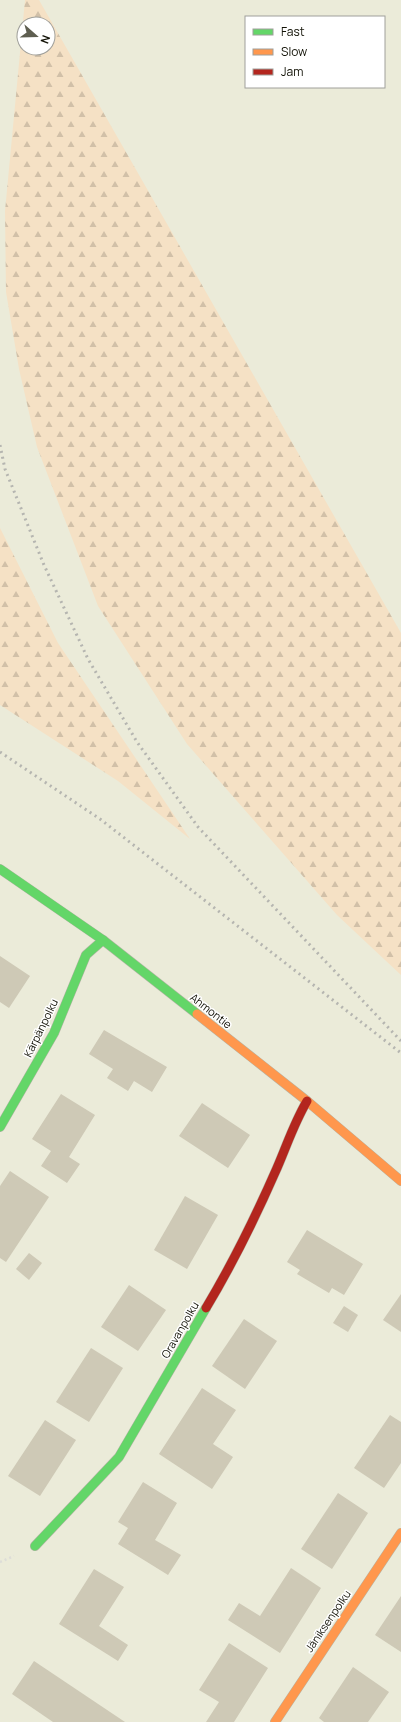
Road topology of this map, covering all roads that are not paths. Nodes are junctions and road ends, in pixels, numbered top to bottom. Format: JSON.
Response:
{"nodes":[{"id":1,"x":0,"y":869,"type":"edge"},
{"id":2,"x":103,"y":940,"type":"junction"},
{"id":3,"x":307,"y":1101,"type":"junction"},
{"id":4,"x":0,"y":1127,"type":"edge"},
{"id":5,"x":401,"y":1181,"type":"edge"},
{"id":6,"x":401,"y":1534,"type":"edge"},
{"id":7,"x":35,"y":1546,"type":"dead end"},
{"id":8,"x":275,"y":1722,"type":"edge"}],
"edges":[{"from":1,"to":2,"type":"street","name":"Ahmontie"},
{"from":2,"to":3,"type":"street","name":"Ahmontie"},
{"from":2,"to":4,"type":"street","name":"Kärpänpolku"},
{"from":3,"to":5,"type":"street","name":"Ahmontie"},
{"from":3,"to":7,"type":"street","name":"Oravanpolku"},
{"from":6,"to":8,"type":"street","name":"Jäniksenpolku"}]}
